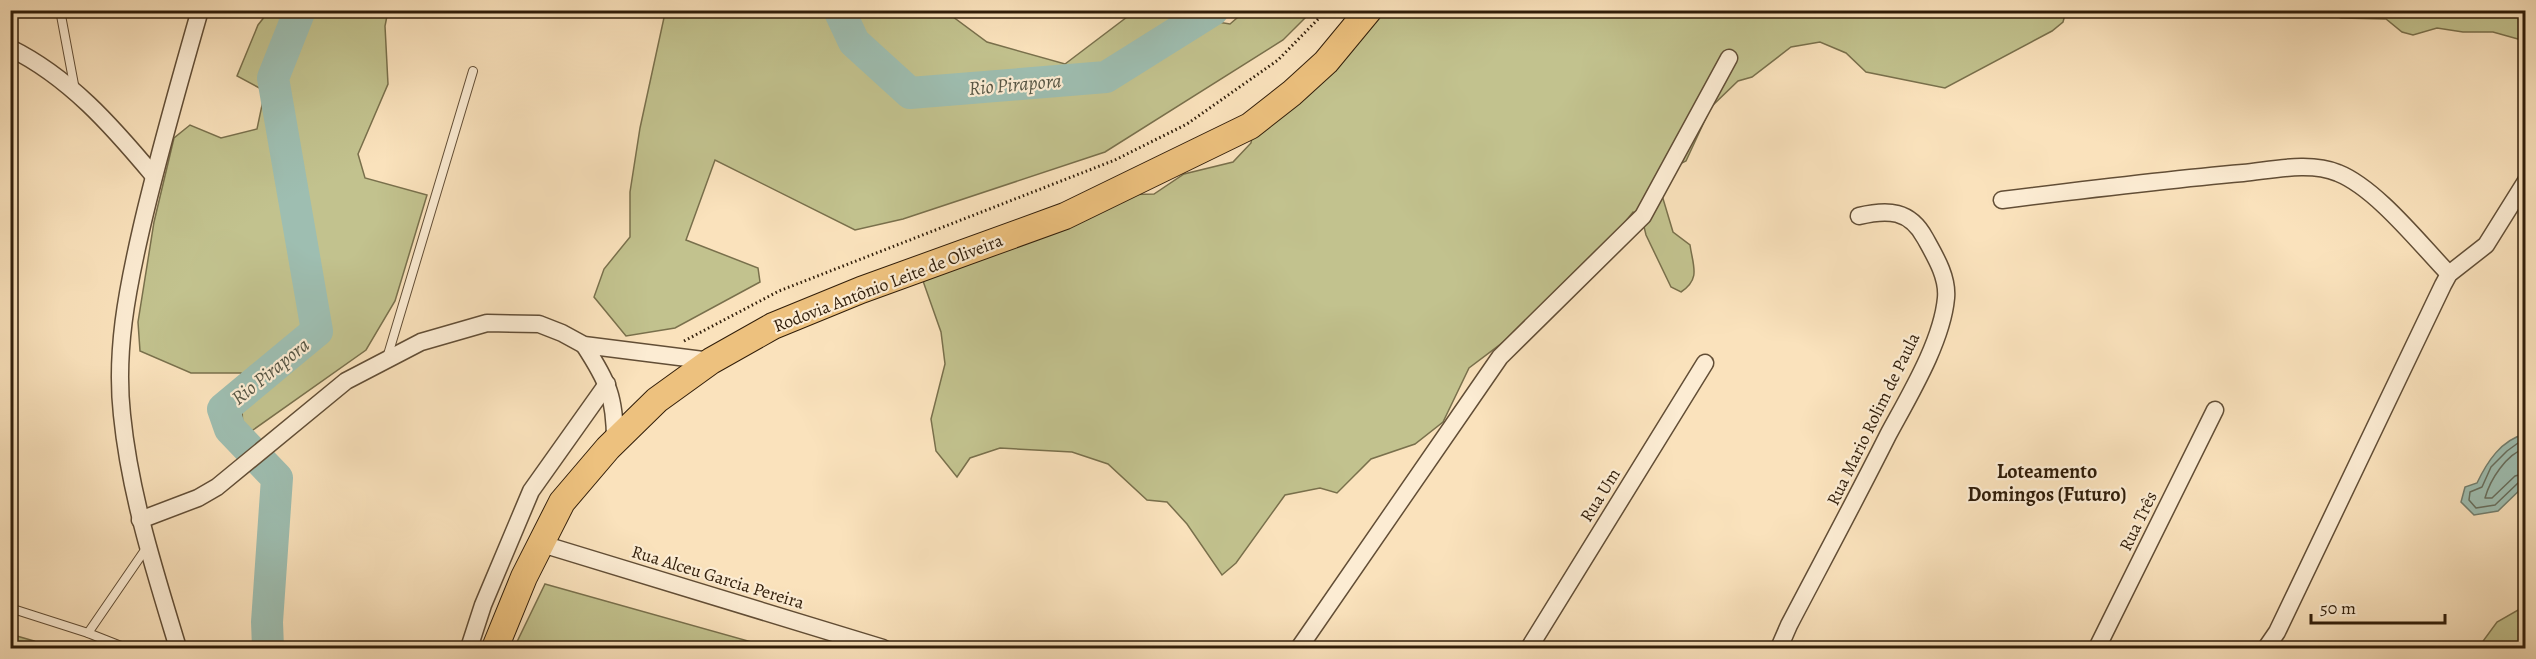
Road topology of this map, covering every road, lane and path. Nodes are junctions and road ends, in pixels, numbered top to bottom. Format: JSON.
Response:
{"nodes":[{"id":1,"x":60,"y":10,"type":"edge"},
{"id":2,"x":200,"y":10,"type":"edge"},
{"id":3,"x":1327,"y":10,"type":"edge"},
{"id":4,"x":1369,"y":10,"type":"edge"},
{"id":5,"x":11,"y":47,"type":"edge"},
{"id":6,"x":1729,"y":58,"type":"dead end"},
{"id":7,"x":473,"y":71,"type":"dead end"},
{"id":8,"x":76,"y":91,"type":"junction"},
{"id":9,"x":153,"y":175,"type":"junction"},
{"id":10,"x":2526,"y":181,"type":"edge"},
{"id":11,"x":2002,"y":200,"type":"dead end"},
{"id":12,"x":1859,"y":216,"type":"dead end"},
{"id":13,"x":2449,"y":274,"type":"junction"},
{"id":14,"x":680,"y":344,"type":"dead end"},
{"id":15,"x":584,"y":345,"type":"junction"},
{"id":16,"x":386,"y":360,"type":"junction"},
{"id":17,"x":711,"y":361,"type":"junction"},
{"id":18,"x":1705,"y":363,"type":"dead end"},
{"id":19,"x":607,"y":384,"type":"junction"},
{"id":20,"x":2215,"y":410,"type":"dead end"},
{"id":21,"x":615,"y":441,"type":"junction"},
{"id":22,"x":140,"y":520,"type":"junction"},
{"id":23,"x":542,"y":544,"type":"junction"},
{"id":24,"x":147,"y":548,"type":"junction"},
{"id":25,"x":10,"y":608,"type":"edge"},
{"id":26,"x":88,"y":633,"type":"junction"},
{"id":27,"x":126,"y":648,"type":"edge"},
{"id":28,"x":178,"y":648,"type":"edge"},
{"id":29,"x":469,"y":648,"type":"edge"},
{"id":30,"x":495,"y":648,"type":"edge"},
{"id":31,"x":883,"y":648,"type":"edge"},
{"id":32,"x":1299,"y":648,"type":"edge"},
{"id":33,"x":1529,"y":648,"type":"edge"},
{"id":34,"x":1779,"y":648,"type":"edge"},
{"id":35,"x":2097,"y":648,"type":"edge"},
{"id":36,"x":2266,"y":648,"type":"edge"}],
"edges":[{"from":1,"to":8,"type":"lane"},
{"from":2,"to":9,"type":"street"},
{"from":3,"to":14,"type":"path"},
{"from":4,"to":17,"type":"main road","name":"Rodovia Antônio Leite de Oliveira"},
{"from":5,"to":8,"type":"street"},
{"from":6,"to":32,"type":"street"},
{"from":7,"to":16,"type":"lane"},
{"from":8,"to":9,"type":"street"},
{"from":9,"to":22,"type":"street"},
{"from":10,"to":13,"type":"street"},
{"from":11,"to":13,"type":"street"},
{"from":12,"to":34,"type":"street","name":"Rua Mario Rolim de Paula"},
{"from":13,"to":36,"type":"street"},
{"from":15,"to":16,"type":"street"},
{"from":15,"to":17,"type":"street"},
{"from":15,"to":19,"type":"street"},
{"from":16,"to":22,"type":"street"},
{"from":17,"to":21,"type":"main road","name":"Rodovia Antônio Leite de Oliveira"},
{"from":18,"to":33,"type":"street","name":"Rua Um"},
{"from":19,"to":21,"type":"street"},
{"from":19,"to":29,"type":"street"},
{"from":20,"to":35,"type":"street","name":"Rua Três"},
{"from":21,"to":23,"type":"main road","name":"Rodovia Antônio Leite de Oliveira"},
{"from":22,"to":24,"type":"street"},
{"from":23,"to":30,"type":"main road","name":"Rodovia Antônio Leite de Oliveira"},
{"from":23,"to":31,"type":"street","name":"Rua Alceu Garcia Pereira"},
{"from":24,"to":26,"type":"lane"},
{"from":24,"to":28,"type":"street"},
{"from":25,"to":26,"type":"lane"},
{"from":26,"to":27,"type":"lane"}]}
